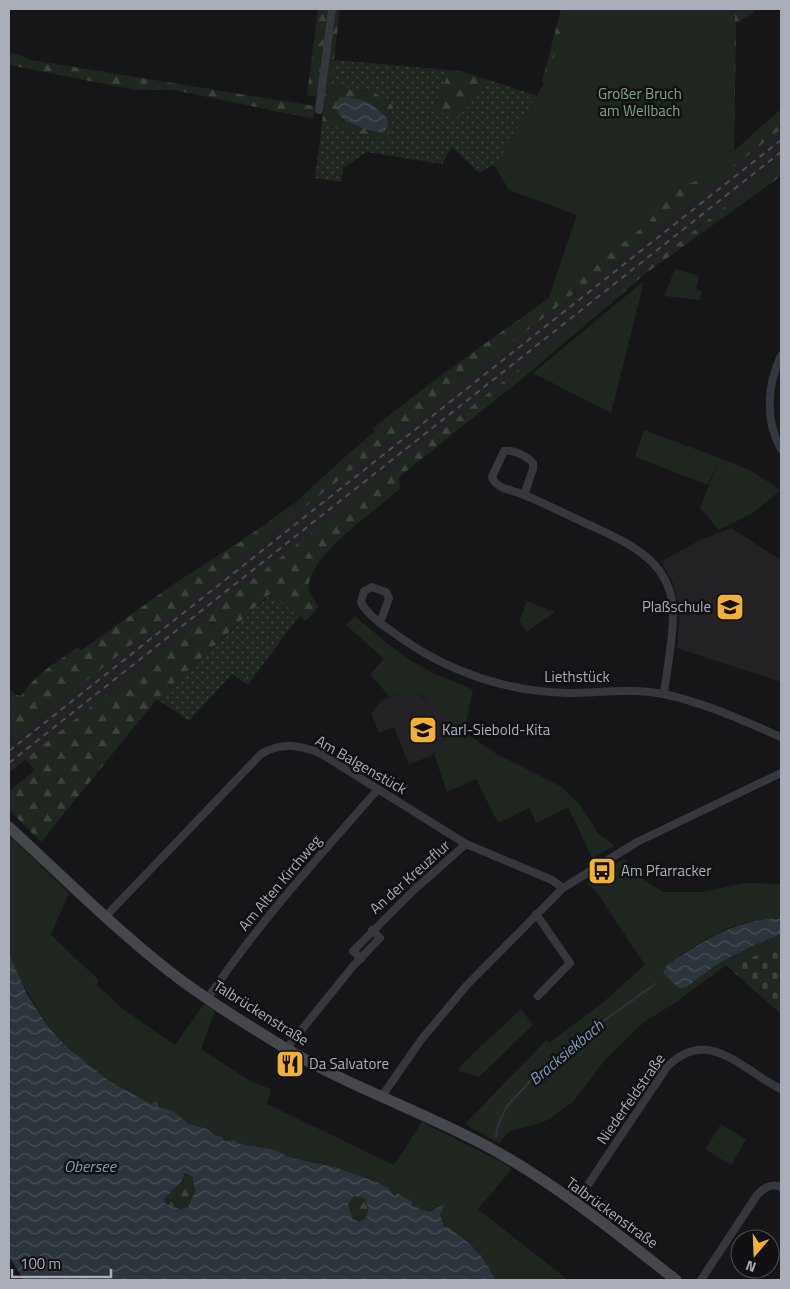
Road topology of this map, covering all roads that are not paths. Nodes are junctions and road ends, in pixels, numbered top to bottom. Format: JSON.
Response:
{"nodes":[{"id":1,"x":332,"y":9,"type":"edge"},
{"id":2,"x":319,"y":110,"type":"dead end"},
{"id":3,"x":781,"y":356,"type":"edge"},
{"id":4,"x":781,"y":449,"type":"edge"},
{"id":5,"x":524,"y":495,"type":"junction"},
{"id":6,"x":380,"y":623,"type":"junction"},
{"id":7,"x":664,"y":694,"type":"junction"},
{"id":8,"x":781,"y":737,"type":"edge"},
{"id":9,"x":781,"y":772,"type":"edge"},
{"id":10,"x":378,"y":789,"type":"junction"},
{"id":11,"x":9,"y":826,"type":"edge"},
{"id":12,"x":466,"y":844,"type":"junction"},
{"id":13,"x":563,"y":888,"type":"junction"},
{"id":14,"x":536,"y":914,"type":"junction"},
{"id":15,"x":106,"y":916,"type":"junction"},
{"id":16,"x":538,"y":996,"type":"dead end"},
{"id":17,"x":208,"y":998,"type":"junction"},
{"id":18,"x":286,"y":1049,"type":"junction"},
{"id":19,"x":781,"y":1089,"type":"edge"},
{"id":20,"x":382,"y":1096,"type":"junction"},
{"id":21,"x":781,"y":1187,"type":"edge"},
{"id":22,"x":575,"y":1204,"type":"junction"},
{"id":23,"x":676,"y":1280,"type":"edge"},
{"id":24,"x":700,"y":1280,"type":"edge"}],
"edges":[{"from":1,"to":2,"type":"street"},
{"from":3,"to":4,"type":"street"},
{"from":5,"to":5,"type":"street"},
{"from":5,"to":7,"type":"street"},
{"from":6,"to":6,"type":"street","name":"Liethstück"},
{"from":6,"to":7,"type":"street","name":"Liethstück"},
{"from":7,"to":8,"type":"street","name":"Liethstück"},
{"from":9,"to":13,"type":"street"},
{"from":10,"to":12,"type":"street","name":"Am Balgenstück"},
{"from":10,"to":15,"type":"street","name":"Am Balgenstück"},
{"from":10,"to":17,"type":"street","name":"Am Alten Kirchweg"},
{"from":11,"to":15,"type":"main road","name":"Talbrückenstraße"},
{"from":12,"to":13,"type":"street","name":"Am Balgenstück"},
{"from":12,"to":18,"type":"street","name":"An der Kreuzflur"},
{"from":13,"to":14,"type":"street"},
{"from":14,"to":16,"type":"street"},
{"from":14,"to":20,"type":"street"},
{"from":15,"to":17,"type":"main road","name":"Talbrückenstraße"},
{"from":17,"to":18,"type":"main road","name":"Talbrückenstraße"},
{"from":18,"to":20,"type":"main road","name":"Talbrückenstraße"},
{"from":19,"to":22,"type":"street","name":"Niederfeldstraße"},
{"from":20,"to":22,"type":"main road","name":"Talbrückenstraße"},
{"from":21,"to":24,"type":"street"},
{"from":22,"to":23,"type":"main road","name":"Talbrückenstraße"}]}
